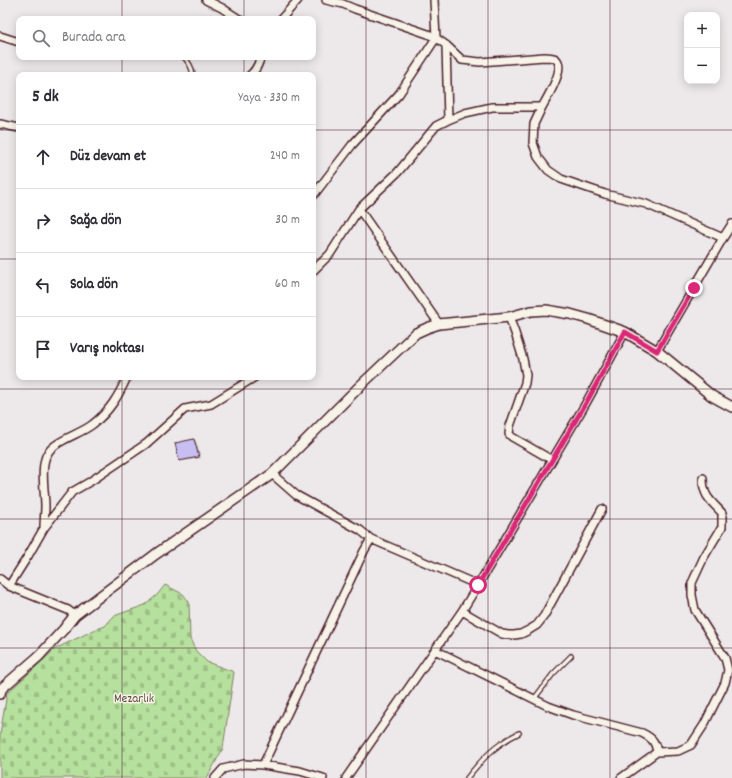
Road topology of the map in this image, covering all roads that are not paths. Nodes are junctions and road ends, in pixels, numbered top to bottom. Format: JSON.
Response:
{"nodes":[{"id":1,"x":206,"y":0,"type":"edge"},
{"id":2,"x":298,"y":0,"type":"edge"},
{"id":3,"x":326,"y":0,"type":"edge"},
{"id":4,"x":434,"y":0,"type":"edge"},
{"id":5,"x":235,"y":16,"type":"edge"},
{"id":6,"x":284,"y":16,"type":"edge"},
{"id":7,"x":0,"y":36,"type":"edge"},
{"id":8,"x":436,"y":38,"type":"junction"},
{"id":9,"x":16,"y":41,"type":"edge"},
{"id":10,"x":446,"y":45,"type":"junction"},
{"id":11,"x":186,"y":60,"type":"edge"},
{"id":12,"x":260,"y":60,"type":"edge"},
{"id":13,"x":192,"y":72,"type":"edge"},
{"id":14,"x":255,"y":72,"type":"edge"},
{"id":15,"x":542,"y":107,"type":"junction"},
{"id":16,"x":448,"y":120,"type":"junction"},
{"id":17,"x":0,"y":124,"type":"edge"},
{"id":18,"x":16,"y":127,"type":"edge"},
{"id":19,"x":316,"y":192,"type":"edge"},
{"id":20,"x":359,"y":209,"type":"junction"},
{"id":21,"x":732,"y":224,"type":"edge"},
{"id":22,"x":723,"y":238,"type":"junction"},
{"id":23,"x":316,"y":268,"type":"edge"},
{"id":24,"x":509,"y":317,"type":"junction"},
{"id":25,"x":439,"y":324,"type":"junction"},
{"id":26,"x":625,"y":332,"type":"junction"},
{"id":27,"x":657,"y":351,"type":"junction"},
{"id":28,"x":126,"y":380,"type":"edge"},
{"id":29,"x":250,"y":380,"type":"edge"},
{"id":30,"x":732,"y":407,"type":"edge"},
{"id":31,"x":552,"y":460,"type":"junction"},
{"id":32,"x":272,"y":474,"type":"junction"},
{"id":33,"x":703,"y":478,"type":"dead end"},
{"id":34,"x":602,"y":509,"type":"dead end"},
{"id":35,"x":44,"y":528,"type":"junction"},
{"id":36,"x":371,"y":539,"type":"junction"},
{"id":37,"x":0,"y":579,"type":"edge"},
{"id":38,"x":478,"y":585,"type":"junction"},
{"id":39,"x":9,"y":586,"type":"junction"},
{"id":40,"x":462,"y":611,"type":"junction"},
{"id":41,"x":75,"y":615,"type":"junction"},
{"id":42,"x":435,"y":650,"type":"junction"},
{"id":43,"x":571,"y":656,"type":"dead end"},
{"id":44,"x":0,"y":694,"type":"edge"},
{"id":45,"x":534,"y":699,"type":"junction"},
{"id":46,"x":519,"y":733,"type":"dead end"},
{"id":47,"x":657,"y":752,"type":"junction"},
{"id":48,"x":263,"y":765,"type":"junction"},
{"id":49,"x":215,"y":778,"type":"edge"},
{"id":50,"x":323,"y":778,"type":"edge"},
{"id":51,"x":346,"y":778,"type":"edge"},
{"id":52,"x":467,"y":778,"type":"edge"},
{"id":53,"x":621,"y":778,"type":"edge"}],
"edges":[{"from":1,"to":5,"type":"street"},
{"from":2,"to":6,"type":"street"},
{"from":3,"to":8,"type":"street"},
{"from":4,"to":8,"type":"street"},
{"from":7,"to":9,"type":"street"},
{"from":8,"to":10,"type":"street"},
{"from":8,"to":19,"type":"street"},
{"from":10,"to":15,"type":"street"},
{"from":10,"to":16,"type":"street"},
{"from":11,"to":13,"type":"lane"},
{"from":12,"to":14,"type":"street"},
{"from":15,"to":16,"type":"street"},
{"from":15,"to":22,"type":"street"},
{"from":16,"to":20,"type":"street"},
{"from":17,"to":18,"type":"street"},
{"from":20,"to":23,"type":"street"},
{"from":20,"to":25,"type":"street"},
{"from":21,"to":22,"type":"street"},
{"from":22,"to":27,"type":"street"},
{"from":24,"to":25,"type":"street"},
{"from":24,"to":26,"type":"street"},
{"from":24,"to":31,"type":"street"},
{"from":25,"to":32,"type":"street"},
{"from":26,"to":27,"type":"street"},
{"from":26,"to":31,"type":"street"},
{"from":27,"to":30,"type":"street"},
{"from":28,"to":35,"type":"street"},
{"from":29,"to":35,"type":"street"},
{"from":31,"to":38,"type":"street"},
{"from":32,"to":36,"type":"street"},
{"from":32,"to":41,"type":"street"},
{"from":33,"to":47,"type":"street"},
{"from":34,"to":40,"type":"street"},
{"from":35,"to":39,"type":"street"},
{"from":36,"to":38,"type":"street"},
{"from":36,"to":48,"type":"street"},
{"from":37,"to":39,"type":"street"},
{"from":38,"to":40,"type":"street"},
{"from":39,"to":41,"type":"street"},
{"from":40,"to":42,"type":"street"},
{"from":41,"to":44,"type":"street"},
{"from":42,"to":45,"type":"street"},
{"from":42,"to":51,"type":"street"},
{"from":43,"to":45,"type":"lane"},
{"from":45,"to":47,"type":"street"},
{"from":46,"to":52,"type":"lane"},
{"from":47,"to":53,"type":"street"},
{"from":48,"to":49,"type":"street"},
{"from":48,"to":50,"type":"street"}]}
